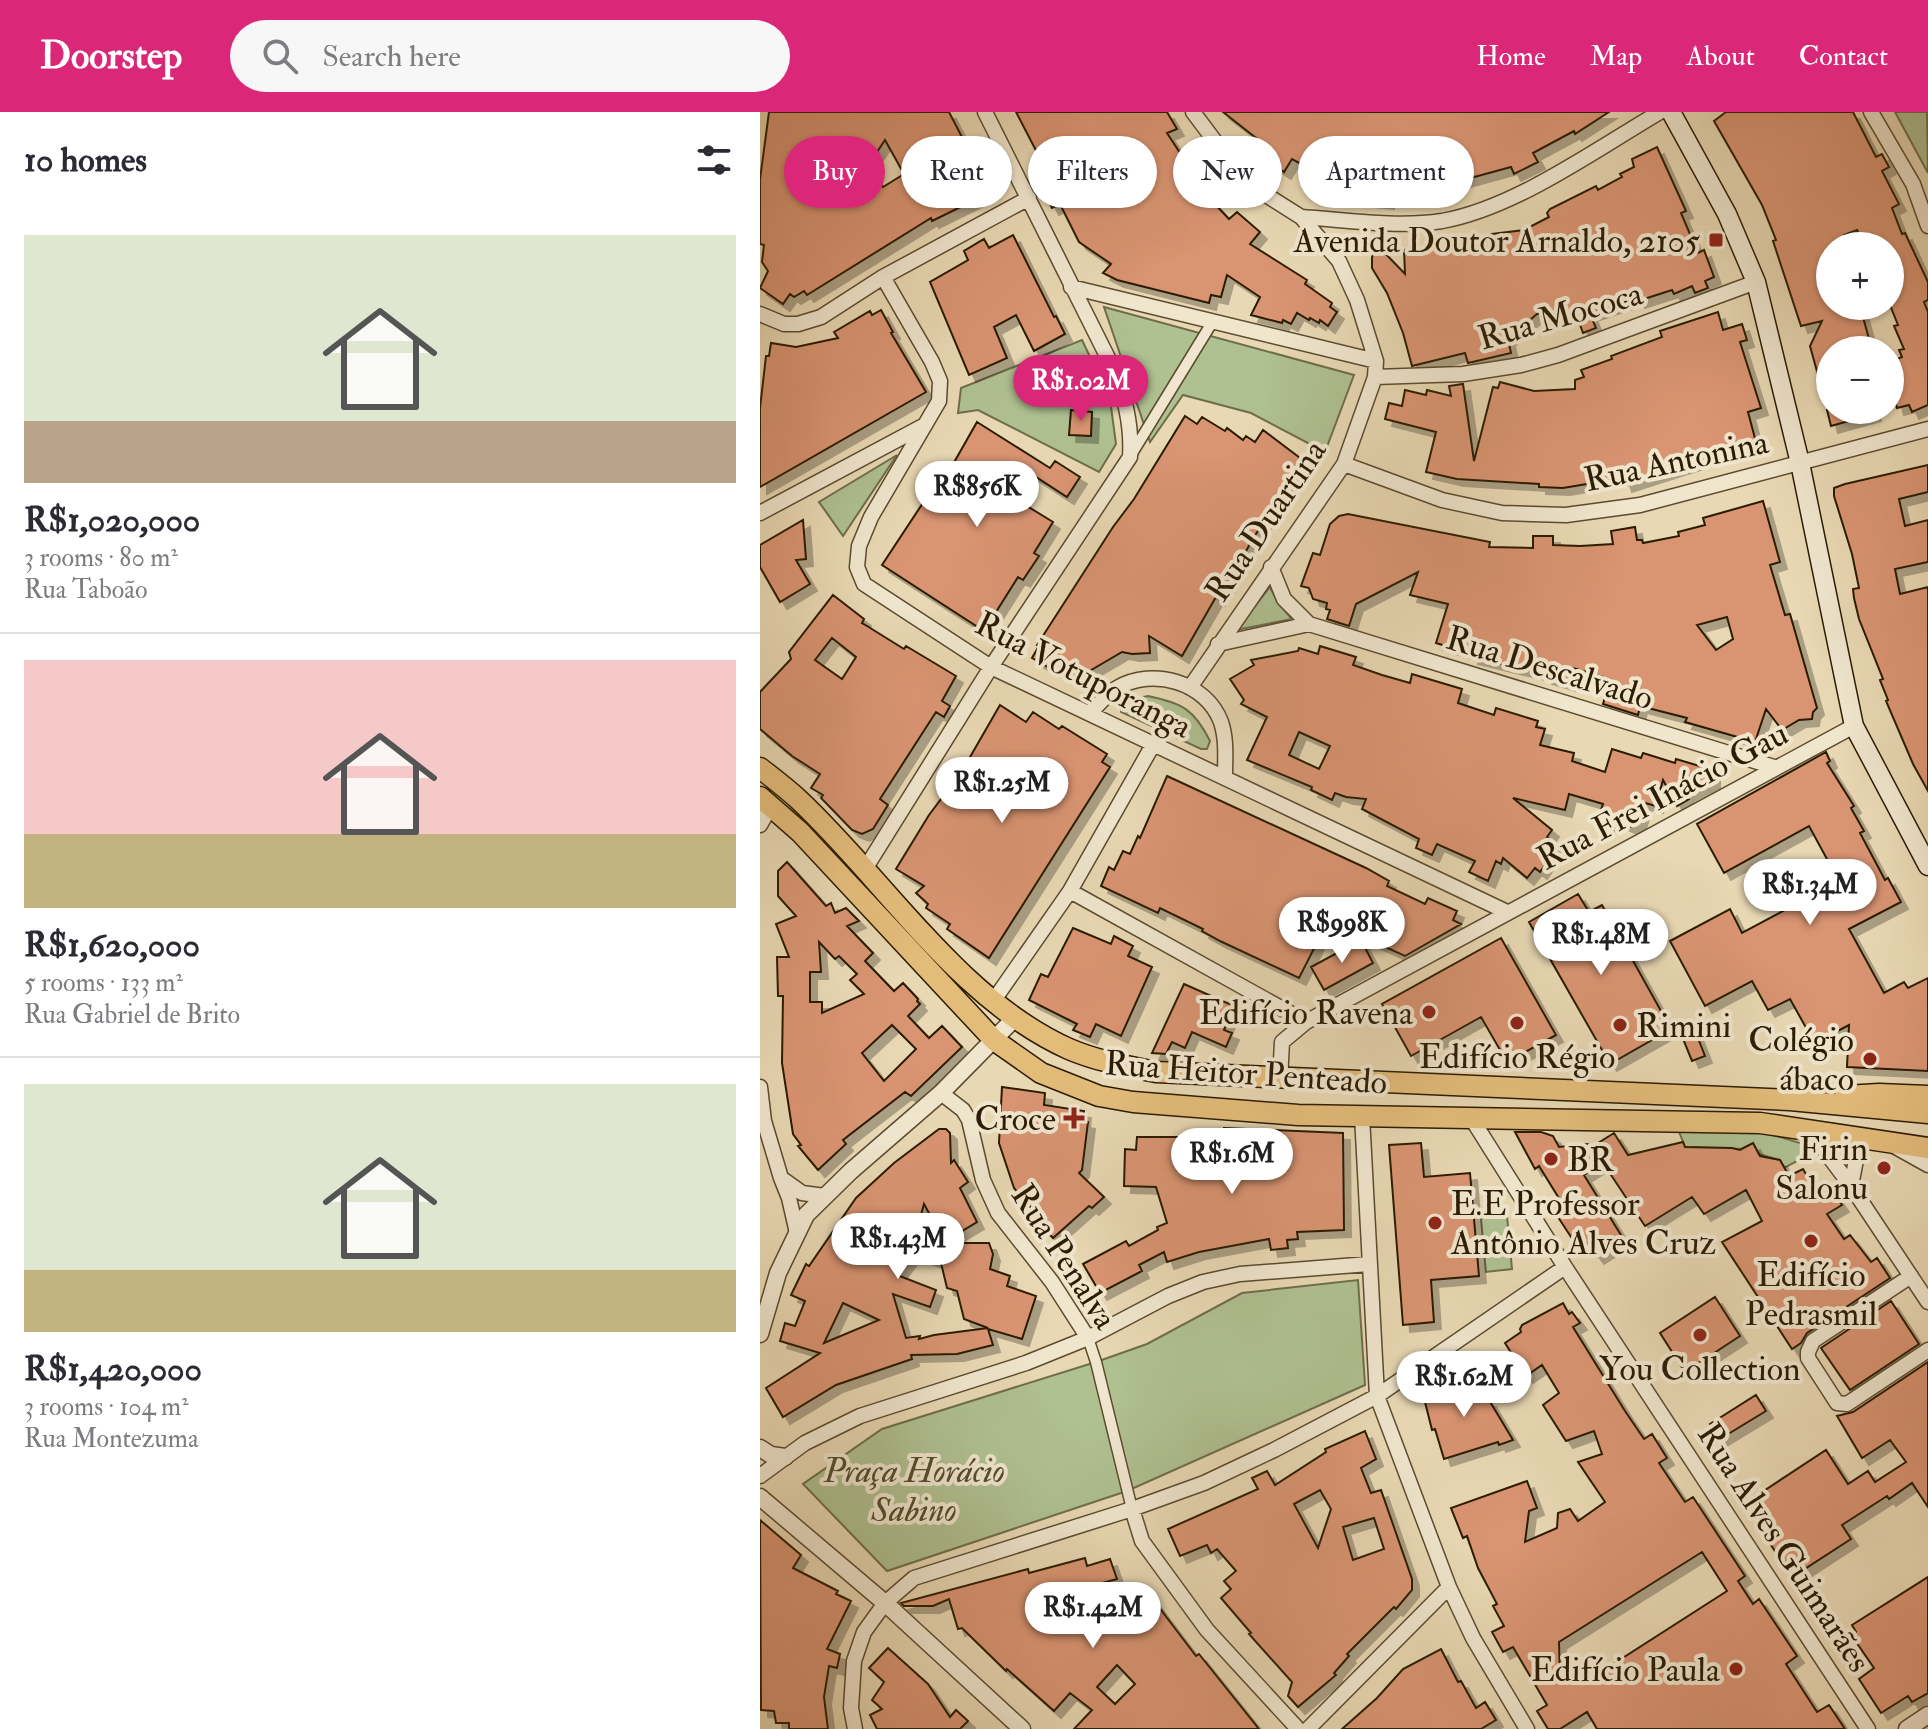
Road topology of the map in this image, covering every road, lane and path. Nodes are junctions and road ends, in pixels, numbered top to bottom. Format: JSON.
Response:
{"nodes":[{"id":1,"x":985,"y":112,"type":"edge"},
{"id":2,"x":1193,"y":112,"type":"edge"},
{"id":3,"x":1660,"y":112,"type":"edge"},
{"id":4,"x":1671,"y":112,"type":"edge"},
{"id":5,"x":1871,"y":112,"type":"edge"},
{"id":6,"x":1028,"y":196,"type":"edge"},
{"id":7,"x":1028,"y":199,"type":"edge"},
{"id":8,"x":1034,"y":208,"type":"edge"},
{"id":9,"x":1301,"y":217,"type":"junction"},
{"id":10,"x":1928,"y":226,"type":"edge"},
{"id":11,"x":883,"y":277,"type":"junction"},
{"id":12,"x":1756,"y":282,"type":"junction"},
{"id":13,"x":1071,"y":287,"type":"junction"},
{"id":14,"x":760,"y":314,"type":"edge"},
{"id":15,"x":1213,"y":321,"type":"junction"},
{"id":16,"x":1376,"y":361,"type":"junction"},
{"id":17,"x":1375,"y":377,"type":"junction"},
{"id":18,"x":927,"y":424,"type":"junction"},
{"id":19,"x":1928,"y":429,"type":"edge"},
{"id":20,"x":1130,"y":457,"type":"junction"},
{"id":21,"x":1800,"y":463,"type":"junction"},
{"id":22,"x":1344,"y":464,"type":"junction"},
{"id":23,"x":760,"y":513,"type":"edge"},
{"id":24,"x":1271,"y":567,"type":"junction"},
{"id":25,"x":1309,"y":624,"type":"junction"},
{"id":26,"x":1218,"y":644,"type":"junction"},
{"id":27,"x":991,"y":667,"type":"junction"},
{"id":28,"x":1191,"y":686,"type":"junction"},
{"id":29,"x":1090,"y":713,"type":"junction"},
{"id":30,"x":1854,"y":726,"type":"junction"},
{"id":31,"x":1154,"y":743,"type":"junction"},
{"id":32,"x":1774,"y":767,"type":"junction"},
{"id":33,"x":760,"y":768,"type":"edge"},
{"id":34,"x":1225,"y":777,"type":"junction"},
{"id":35,"x":765,"y":801,"type":"edge"},
{"id":36,"x":760,"y":825,"type":"edge"},
{"id":37,"x":1928,"y":866,"type":"edge"},
{"id":38,"x":865,"y":869,"type":"junction"},
{"id":39,"x":1070,"y":891,"type":"junction"},
{"id":40,"x":1507,"y":912,"type":"junction"},
{"id":41,"x":994,"y":1000,"type":"junction"},
{"id":42,"x":1016,"y":1017,"type":"junction"},
{"id":43,"x":1306,"y":1022,"type":"junction"},
{"id":44,"x":994,"y":1040,"type":"junction"},
{"id":45,"x":1280,"y":1079,"type":"junction"},
{"id":46,"x":760,"y":1087,"type":"edge"},
{"id":47,"x":941,"y":1093,"type":"junction"},
{"id":48,"x":1928,"y":1096,"type":"edge"},
{"id":49,"x":1790,"y":1100,"type":"junction"},
{"id":50,"x":1928,"y":1113,"type":"edge"},
{"id":51,"x":1362,"y":1116,"type":"junction"},
{"id":52,"x":1470,"y":1116,"type":"junction"},
{"id":53,"x":1810,"y":1131,"type":"junction"},
{"id":54,"x":1860,"y":1139,"type":"junction"},
{"id":55,"x":1891,"y":1144,"type":"junction"},
{"id":56,"x":1928,"y":1148,"type":"edge"},
{"id":57,"x":1928,"y":1165,"type":"edge"},
{"id":58,"x":781,"y":1178,"type":"junction"},
{"id":59,"x":1851,"y":1186,"type":"junction"},
{"id":60,"x":825,"y":1196,"type":"junction"},
{"id":61,"x":797,"y":1233,"type":"junction"},
{"id":62,"x":1369,"y":1264,"type":"junction"},
{"id":63,"x":1565,"y":1267,"type":"junction"},
{"id":64,"x":1911,"y":1276,"type":"junction"},
{"id":65,"x":1928,"y":1302,"type":"edge"},
{"id":66,"x":760,"y":1334,"type":"edge"},
{"id":67,"x":1088,"y":1338,"type":"junction"},
{"id":68,"x":1928,"y":1350,"type":"edge"},
{"id":69,"x":1377,"y":1396,"type":"junction"},
{"id":70,"x":760,"y":1448,"type":"edge"},
{"id":71,"x":785,"y":1457,"type":"junction"},
{"id":72,"x":760,"y":1476,"type":"edge"},
{"id":73,"x":760,"y":1497,"type":"edge"},
{"id":74,"x":1132,"y":1509,"type":"junction"},
{"id":75,"x":767,"y":1512,"type":"edge"},
{"id":76,"x":1449,"y":1587,"type":"junction"},
{"id":77,"x":885,"y":1603,"type":"junction"},
{"id":78,"x":1928,"y":1715,"type":"edge"},
{"id":79,"x":855,"y":1729,"type":"edge"},
{"id":80,"x":1022,"y":1729,"type":"edge"},
{"id":81,"x":1298,"y":1729,"type":"edge"},
{"id":82,"x":1308,"y":1729,"type":"edge"},
{"id":83,"x":1527,"y":1729,"type":"edge"},
{"id":84,"x":1868,"y":1729,"type":"edge"},
{"id":85,"x":1907,"y":1729,"type":"edge"}],
"edges":[{"from":1,"to":6,"type":"street"},
{"from":2,"to":9,"type":"street","name":"Rua Duartina"},
{"from":3,"to":9,"type":"street"},
{"from":4,"to":12,"type":"main road"},
{"from":5,"to":10,"type":"street"},
{"from":7,"to":11,"type":"street"},
{"from":8,"to":13,"type":"street"},
{"from":9,"to":16,"type":"street","name":"Rua Duartina"},
{"from":11,"to":14,"type":"street"},
{"from":11,"to":18,"type":"street","name":"Rua Votuporanga"},
{"from":12,"to":17,"type":"street","name":"Rua Mococa"},
{"from":12,"to":21,"type":"main road"},
{"from":13,"to":15,"type":"street"},
{"from":13,"to":20,"type":"street"},
{"from":15,"to":16,"type":"street"},
{"from":15,"to":20,"type":"street"},
{"from":16,"to":17,"type":"street","name":"Rua Duartina"},
{"from":17,"to":22,"type":"street","name":"Rua Duartina"},
{"from":18,"to":23,"type":"street"},
{"from":18,"to":27,"type":"street","name":"Rua Votuporanga"},
{"from":19,"to":21,"type":"street","name":"Rua Antonina"},
{"from":20,"to":27,"type":"street"},
{"from":21,"to":22,"type":"street","name":"Rua Antonina"},
{"from":21,"to":30,"type":"main road"},
{"from":22,"to":24,"type":"street","name":"Rua Duartina"},
{"from":24,"to":25,"type":"street"},
{"from":24,"to":26,"type":"street","name":"Rua Duartina"},
{"from":25,"to":26,"type":"street","name":"Rua Descalvado"},
{"from":25,"to":32,"type":"street","name":"Rua Descalvado"},
{"from":26,"to":28,"type":"street","name":"Rua Duartina"},
{"from":27,"to":29,"type":"street","name":"Rua Votuporanga"},
{"from":27,"to":38,"type":"street"},
{"from":28,"to":29,"type":"street"},
{"from":28,"to":34,"type":"street"},
{"from":29,"to":31,"type":"street","name":"Rua Votuporanga"},
{"from":30,"to":32,"type":"street","name":"Rua Frei Inácio Gau"},
{"from":30,"to":37,"type":"main road"},
{"from":31,"to":34,"type":"street","name":"Rua Votuporanga"},
{"from":31,"to":39,"type":"street"},
{"from":32,"to":40,"type":"street","name":"Rua Frei Inácio Gau"},
{"from":33,"to":38,"type":"main road","name":"Rua Heitor Penteado"},
{"from":34,"to":40,"type":"street","name":"Rua Votuporanga"},
{"from":35,"to":36,"type":"street"},
{"from":35,"to":44,"type":"main road","name":"Rua Heitor Penteado"},
{"from":38,"to":41,"type":"main road","name":"Rua Heitor Penteado"},
{"from":39,"to":41,"type":"street"},
{"from":39,"to":43,"type":"street"},
{"from":40,"to":43,"type":"street","name":"Rua Frei Inácio Gau"},
{"from":41,"to":42,"type":"main road","name":"Rua Heitor Penteado"},
{"from":42,"to":44,"type":"street"},
{"from":42,"to":45,"type":"main road","name":"Rua Heitor Penteado"},
{"from":43,"to":45,"type":"street","name":"Rua Frei Inácio Gau"},
{"from":44,"to":47,"type":"street"},
{"from":44,"to":51,"type":"main road","name":"Rua Heitor Penteado"},
{"from":45,"to":49,"type":"main road","name":"Rua Heitor Penteado"},
{"from":46,"to":58,"type":"street"},
{"from":47,"to":60,"type":"street"},
{"from":47,"to":67,"type":"street","name":"Rua Penalva"},
{"from":48,"to":49,"type":"main road"},
{"from":49,"to":50,"type":"main road"},
{"from":51,"to":52,"type":"main road","name":"Rua Heitor Penteado"},
{"from":51,"to":62,"type":"street"},
{"from":52,"to":53,"type":"main road","name":"Rua Heitor Penteado"},
{"from":52,"to":63,"type":"street","name":"Rua Alves Guimarães"},
{"from":53,"to":54,"type":"main road","name":"Rua Heitor Penteado"},
{"from":53,"to":59,"type":"street"},
{"from":54,"to":55,"type":"main road","name":"Rua Heitor Penteado"},
{"from":54,"to":59,"type":"street"},
{"from":55,"to":56,"type":"main road","name":"Rua Heitor Penteado"},
{"from":55,"to":57,"type":"street","name":"Rua Heitor Penteado"},
{"from":58,"to":60,"type":"street"},
{"from":58,"to":61,"type":"street"},
{"from":59,"to":64,"type":"street"},
{"from":60,"to":61,"type":"street"},
{"from":61,"to":66,"type":"street"},
{"from":62,"to":67,"type":"street"},
{"from":62,"to":69,"type":"street"},
{"from":63,"to":69,"type":"street"},
{"from":63,"to":84,"type":"street","name":"Rua Alves Guimarães"},
{"from":64,"to":65,"type":"street"},
{"from":64,"to":68,"type":"street"},
{"from":67,"to":71,"type":"street"},
{"from":67,"to":74,"type":"street","name":"Rua Penalva"},
{"from":69,"to":74,"type":"street"},
{"from":69,"to":76,"type":"street"},
{"from":70,"to":71,"type":"street"},
{"from":71,"to":72,"type":"street"},
{"from":73,"to":75,"type":"street"},
{"from":74,"to":77,"type":"street"},
{"from":74,"to":81,"type":"street"},
{"from":75,"to":77,"type":"street"},
{"from":76,"to":82,"type":"street"},
{"from":76,"to":83,"type":"street"},
{"from":77,"to":79,"type":"street"},
{"from":77,"to":80,"type":"street"},
{"from":78,"to":85,"type":"street"}]}
